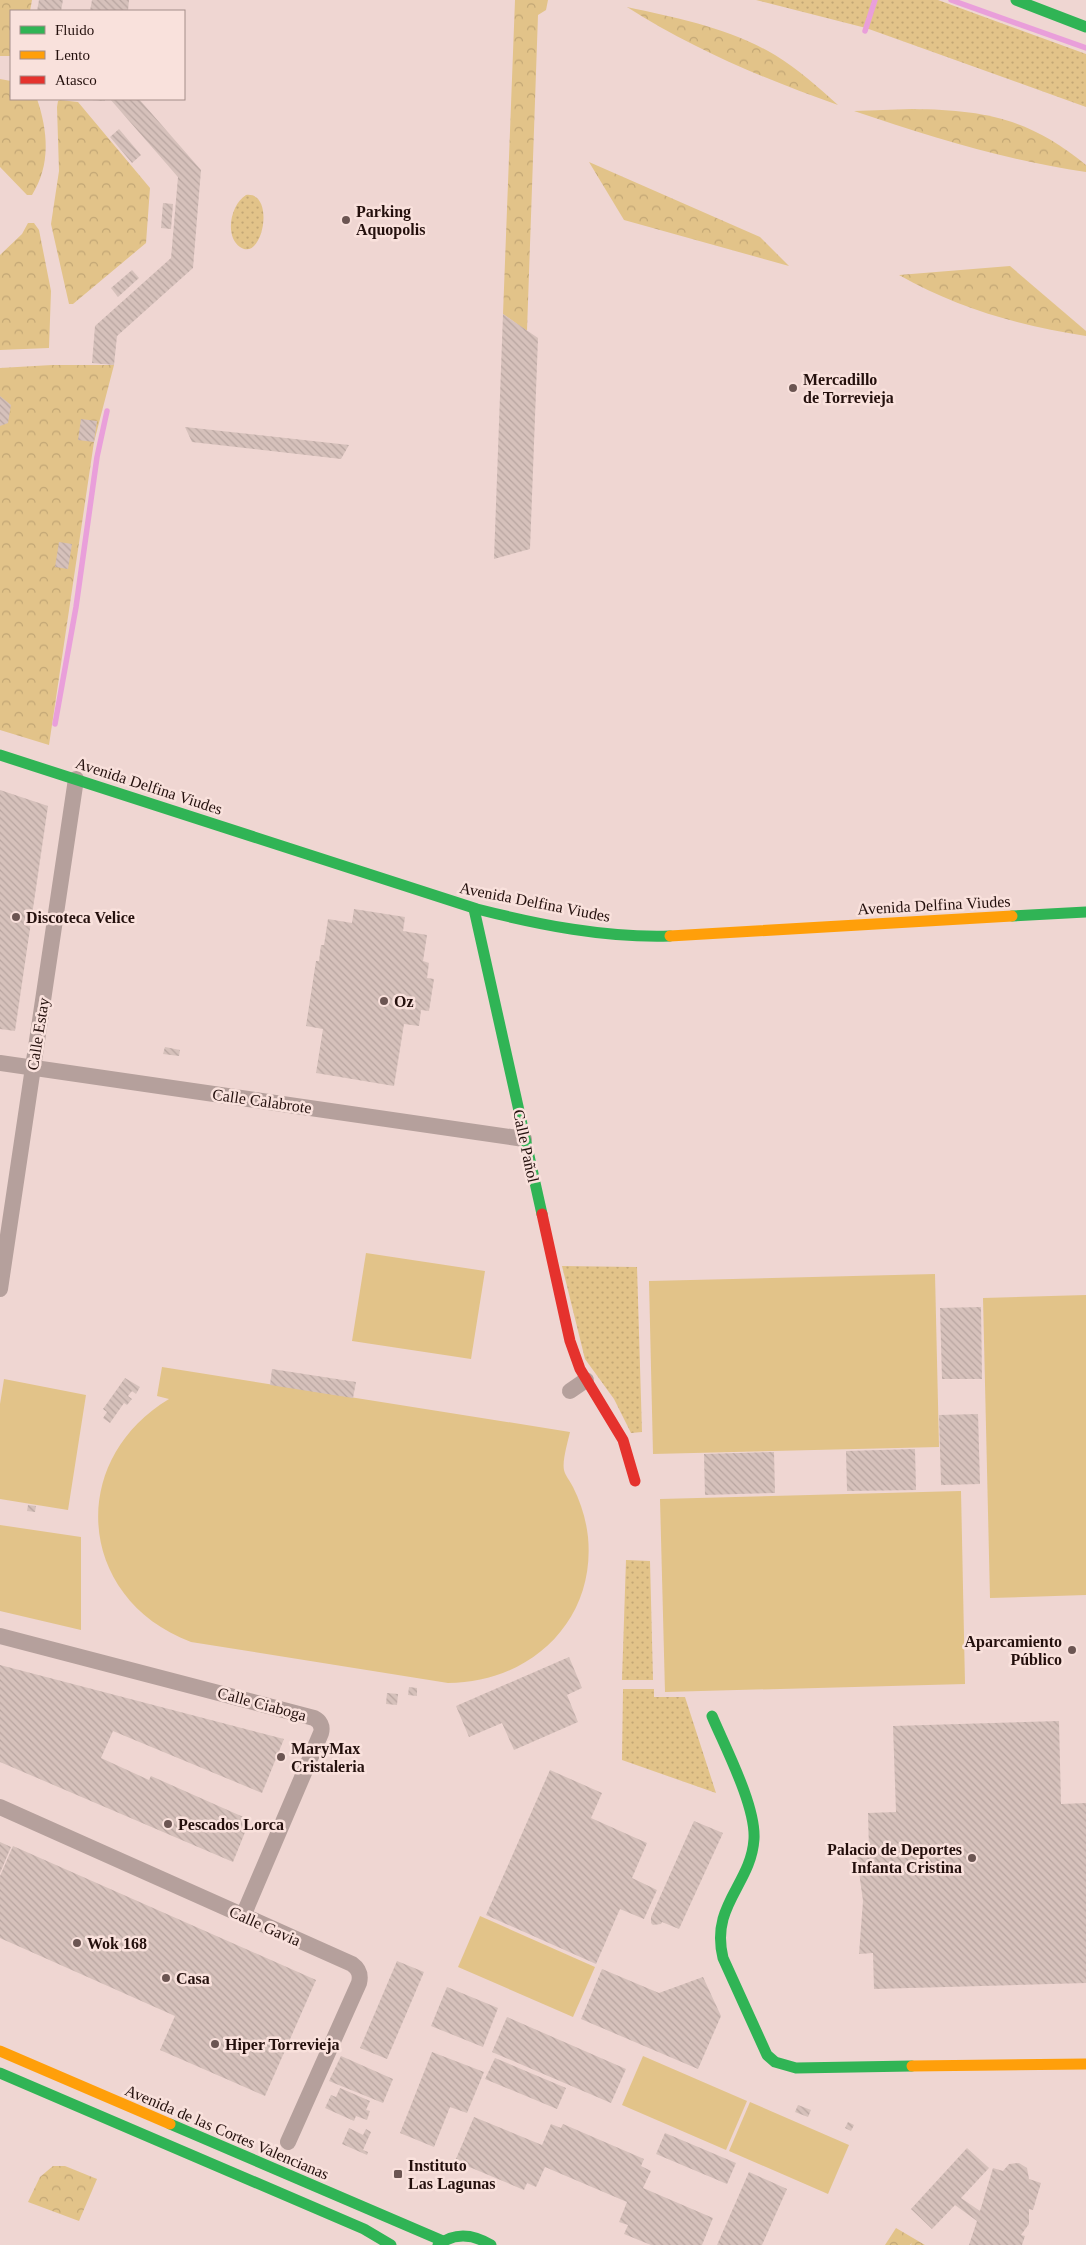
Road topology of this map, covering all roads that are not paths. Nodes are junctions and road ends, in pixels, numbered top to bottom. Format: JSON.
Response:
{"nodes":[{"id":1,"x":1016,"y":0,"type":"edge"},
{"id":2,"x":1086,"y":27,"type":"edge"},
{"id":3,"x":0,"y":755,"type":"edge"},
{"id":4,"x":76,"y":779,"type":"junction"},
{"id":5,"x":474,"y":909,"type":"junction"},
{"id":6,"x":1086,"y":912,"type":"edge"},
{"id":7,"x":0,"y":1062,"type":"edge"},
{"id":8,"x":33,"y":1067,"type":"junction"},
{"id":9,"x":524,"y":1138,"type":"junction"},
{"id":10,"x":0,"y":1289,"type":"edge"},
{"id":11,"x":586,"y":1380,"type":"junction"},
{"id":12,"x":570,"y":1391,"type":"dead end"},
{"id":13,"x":634,"y":1481,"type":"dead end"},
{"id":14,"x":0,"y":1636,"type":"edge"},
{"id":15,"x":712,"y":1716,"type":"dead end"},
{"id":16,"x":0,"y":1808,"type":"edge"},
{"id":17,"x":243,"y":1916,"type":"junction"},
{"id":18,"x":0,"y":2051,"type":"edge"},
{"id":19,"x":1086,"y":2064,"type":"edge"},
{"id":20,"x":0,"y":2073,"type":"edge"},
{"id":21,"x":288,"y":2142,"type":"dead end"},
{"id":22,"x":440,"y":2243,"type":"edge"},
{"id":23,"x":391,"y":2245,"type":"edge"},
{"id":24,"x":492,"y":2245,"type":"edge"}],
"edges":[{"from":1,"to":2,"type":"main road"},
{"from":3,"to":4,"type":"main road","name":"Avenida Delfina Viudes"},
{"from":4,"to":5,"type":"main road","name":"Avenida Delfina Viudes"},
{"from":4,"to":8,"type":"street","name":"Calle Estay"},
{"from":5,"to":6,"type":"main road","name":"Avenida Delfina Viudes"},
{"from":5,"to":9,"type":"main road","name":"Calle Pañol"},
{"from":7,"to":8,"type":"street","name":"Calle Calabrote"},
{"from":8,"to":9,"type":"street","name":"Calle Calabrote"},
{"from":8,"to":10,"type":"street","name":"Calle Estay"},
{"from":9,"to":11,"type":"main road","name":"Calle Pañol"},
{"from":11,"to":12,"type":"street"},
{"from":11,"to":13,"type":"main road","name":"Calle Pañol"},
{"from":14,"to":17,"type":"street","name":"Calle Ciaboga"},
{"from":15,"to":19,"type":"main road"},
{"from":16,"to":17,"type":"street","name":"Calle Gavia"},
{"from":17,"to":21,"type":"street","name":"Calle Gavia"},
{"from":18,"to":22,"type":"main road","name":"Avenida de las Cortes Valencianas"},
{"from":20,"to":23,"type":"main road"},
{"from":22,"to":24,"type":"main road"}]}
